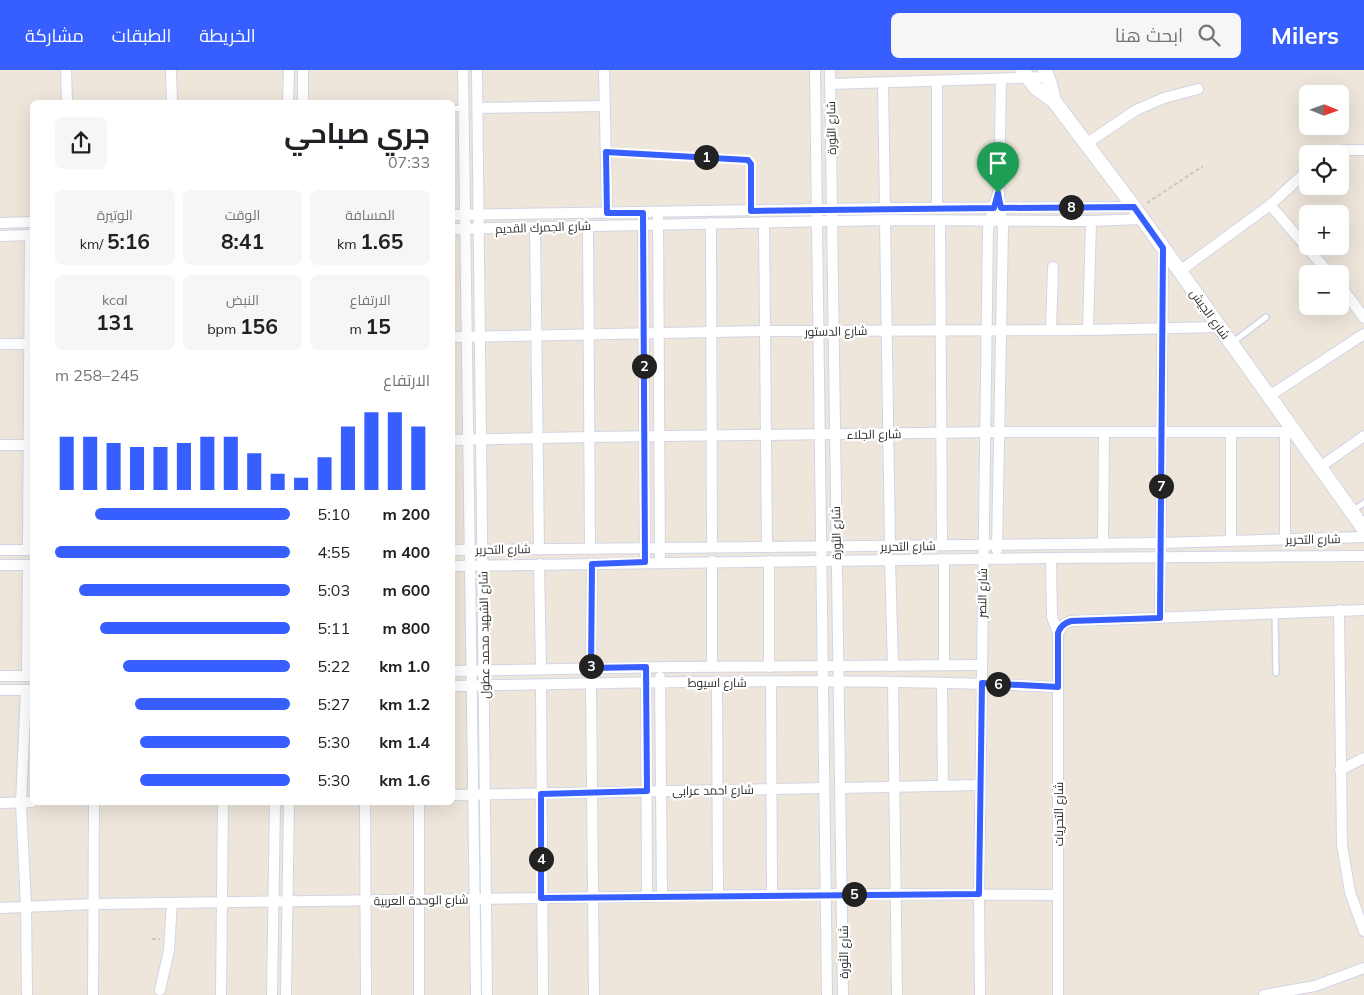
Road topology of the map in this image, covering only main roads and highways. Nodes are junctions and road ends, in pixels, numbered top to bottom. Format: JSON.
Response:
{"nodes":[{"id":1,"x":1046,"y":73,"type":"edge"},
{"id":2,"x":1025,"y":74,"type":"edge"},
{"id":3,"x":1054,"y":101,"type":"junction"},
{"id":4,"x":1364,"y":529,"type":"edge"}],
"edges":[{"from":1,"to":3,"type":"main road"},
{"from":2,"to":3,"type":"main road"},
{"from":3,"to":4,"type":"main road","name":"شارع الجيش"}]}
